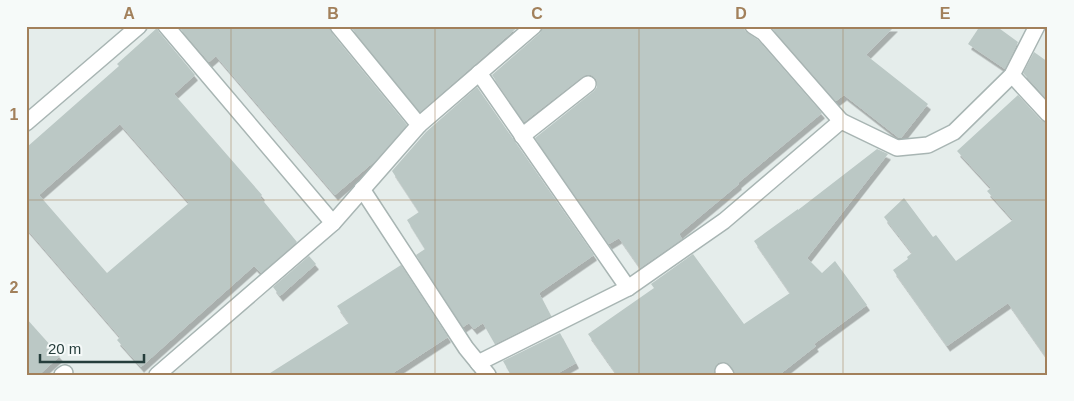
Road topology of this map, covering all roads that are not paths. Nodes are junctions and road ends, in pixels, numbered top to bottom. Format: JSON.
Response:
{"nodes":[{"id":1,"x":138,"y":26,"type":"edge"},
{"id":2,"x":166,"y":26,"type":"edge"},
{"id":3,"x":338,"y":26,"type":"edge"},
{"id":4,"x":534,"y":26,"type":"edge"},
{"id":5,"x":753,"y":26,"type":"edge"},
{"id":6,"x":1037,"y":26,"type":"edge"},
{"id":7,"x":479,"y":74,"type":"junction"},
{"id":8,"x":1012,"y":75,"type":"junction"},
{"id":9,"x":588,"y":84,"type":"dead end"},
{"id":10,"x":1048,"y":114,"type":"edge"},
{"id":11,"x":842,"y":121,"type":"junction"},
{"id":12,"x":26,"y":123,"type":"edge"},
{"id":13,"x":419,"y":125,"type":"junction"},
{"id":14,"x":522,"y":136,"type":"junction"},
{"id":15,"x":362,"y":189,"type":"junction"},
{"id":16,"x":333,"y":223,"type":"junction"},
{"id":17,"x":628,"y":288,"type":"junction"},
{"id":18,"x":478,"y":362,"type":"junction"},
{"id":19,"x":157,"y":375,"type":"edge"},
{"id":20,"x":488,"y":375,"type":"edge"}],
"edges":[{"from":1,"to":12,"type":"street"},
{"from":2,"to":16,"type":"street"},
{"from":3,"to":13,"type":"street"},
{"from":4,"to":7,"type":"street"},
{"from":5,"to":11,"type":"street"},
{"from":6,"to":8,"type":"street"},
{"from":7,"to":13,"type":"street"},
{"from":7,"to":14,"type":"street"},
{"from":8,"to":10,"type":"street"},
{"from":8,"to":11,"type":"street"},
{"from":9,"to":14,"type":"street"},
{"from":11,"to":17,"type":"street"},
{"from":13,"to":15,"type":"street"},
{"from":14,"to":17,"type":"street"},
{"from":15,"to":16,"type":"street"},
{"from":15,"to":18,"type":"street"},
{"from":16,"to":19,"type":"street"},
{"from":17,"to":18,"type":"street"},
{"from":18,"to":20,"type":"street"}]}
